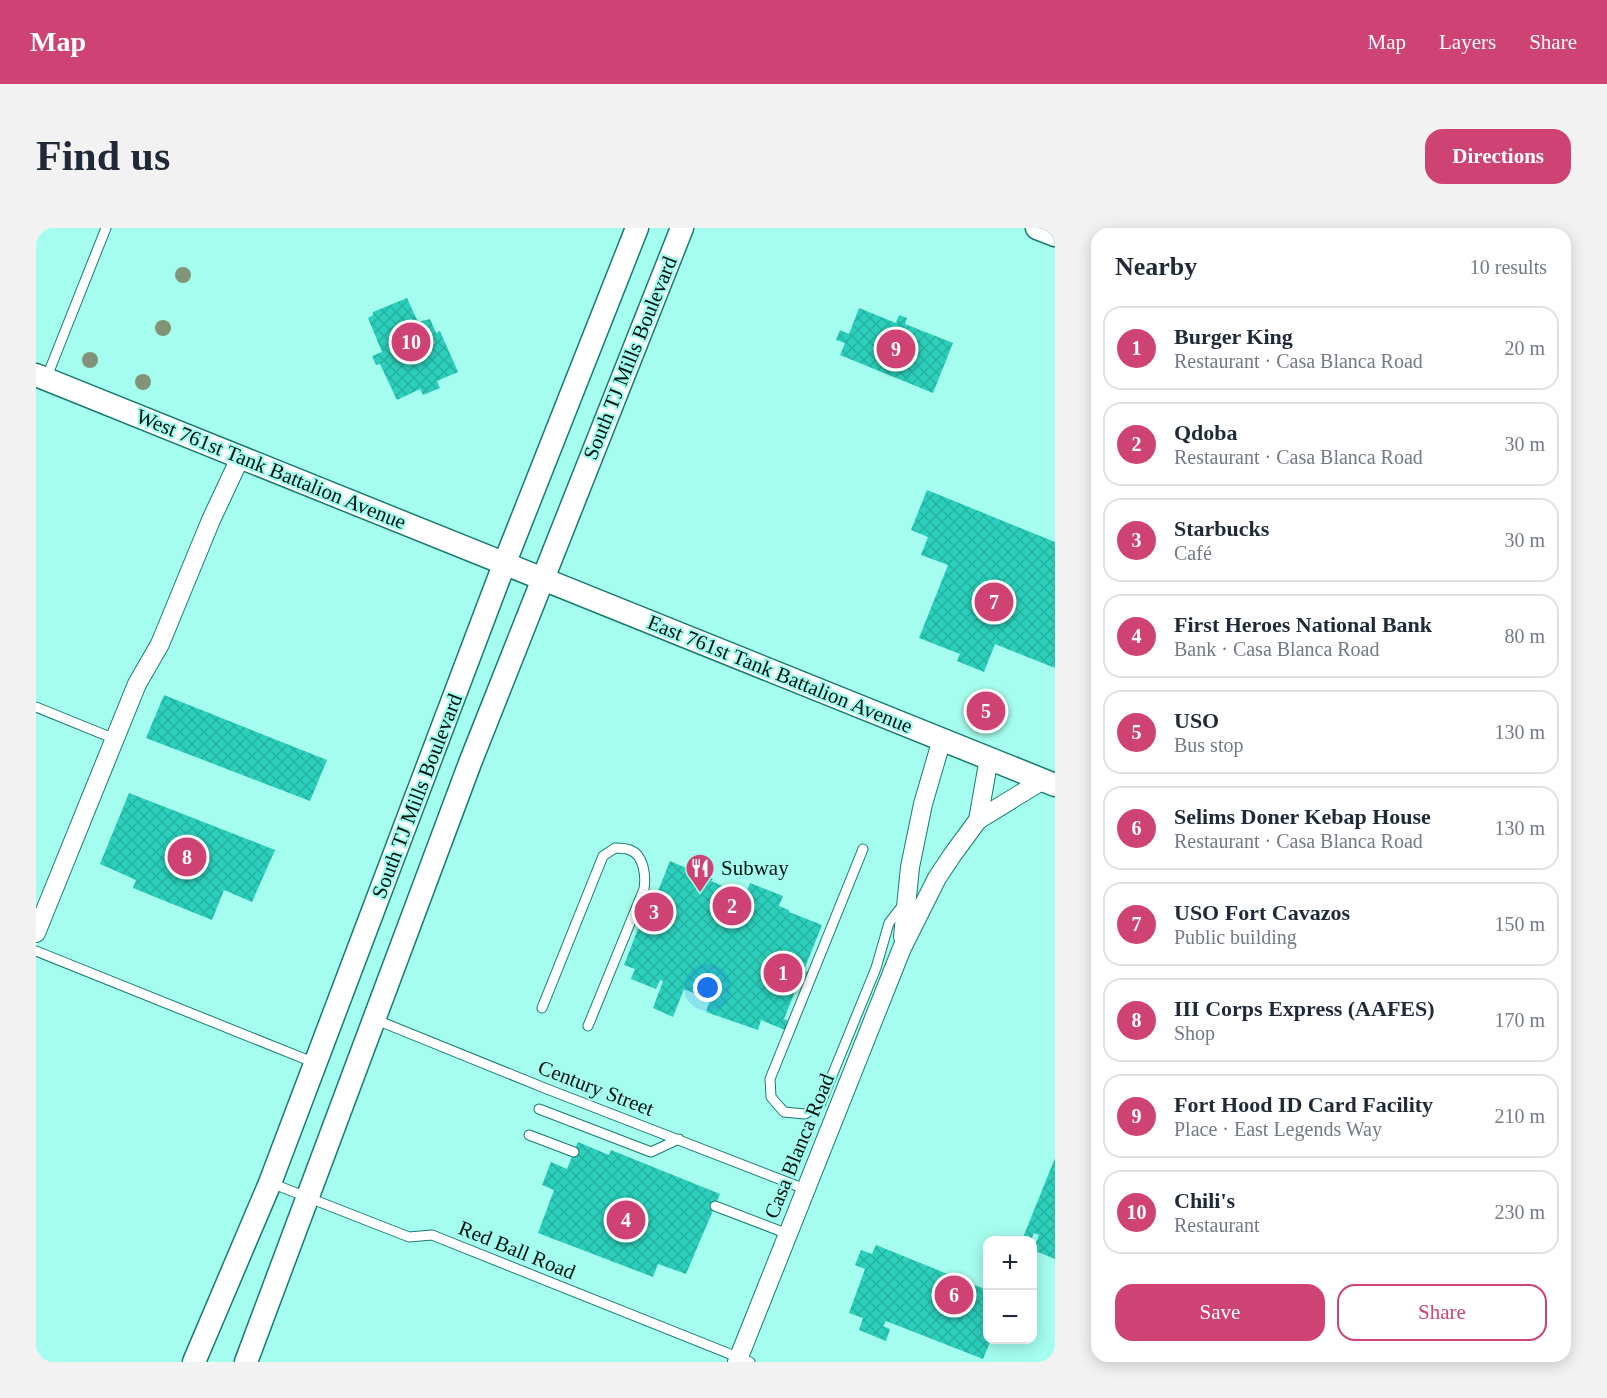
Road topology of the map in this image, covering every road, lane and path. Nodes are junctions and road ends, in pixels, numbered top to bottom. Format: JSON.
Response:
{"nodes":[{"id":1,"x":106,"y":228,"type":"edge"},
{"id":2,"x":637,"y":228,"type":"edge"},
{"id":3,"x":682,"y":228,"type":"edge"},
{"id":4,"x":1037,"y":228,"type":"edge"},
{"id":5,"x":1055,"y":235,"type":"edge"},
{"id":6,"x":41,"y":377,"type":"edge"},
{"id":7,"x":240,"y":458,"type":"junction"},
{"id":8,"x":505,"y":562,"type":"junction"},
{"id":9,"x":542,"y":578,"type":"junction"},
{"id":10,"x":36,"y":707,"type":"edge"},
{"id":11,"x":116,"y":739,"type":"junction"},
{"id":12,"x":942,"y":739,"type":"junction"},
{"id":13,"x":989,"y":758,"type":"junction"},
{"id":14,"x":1049,"y":782,"type":"edge"},
{"id":15,"x":978,"y":820,"type":"junction"},
{"id":16,"x":863,"y":849,"type":"dead end"},
{"id":17,"x":907,"y":901,"type":"junction"},
{"id":18,"x":36,"y":933,"type":"edge"},
{"id":19,"x":902,"y":948,"type":"junction"},
{"id":20,"x":36,"y":951,"type":"edge"},
{"id":21,"x":542,"y":1008,"type":"dead end"},
{"id":22,"x":374,"y":1018,"type":"junction"},
{"id":23,"x":588,"y":1026,"type":"dead end"},
{"id":24,"x":315,"y":1063,"type":"junction"},
{"id":25,"x":539,"y":1109,"type":"dead end"},
{"id":26,"x":529,"y":1135,"type":"dead end"},
{"id":27,"x":679,"y":1140,"type":"junction"},
{"id":28,"x":574,"y":1152,"type":"dead end"},
{"id":29,"x":270,"y":1183,"type":"junction"},
{"id":30,"x":805,"y":1189,"type":"junction"},
{"id":31,"x":307,"y":1197,"type":"junction"},
{"id":32,"x":715,"y":1206,"type":"dead end"},
{"id":33,"x":788,"y":1234,"type":"junction"},
{"id":34,"x":742,"y":1361,"type":"edge"},
{"id":35,"x":194,"y":1362,"type":"edge"},
{"id":36,"x":246,"y":1362,"type":"edge"}],
"edges":[{"from":1,"to":6,"type":"lane"},
{"from":2,"to":8,"type":"street","name":"South TJ Mills Boulevard"},
{"from":3,"to":9,"type":"street","name":"South TJ Mills Boulevard"},
{"from":4,"to":5,"type":"street"},
{"from":6,"to":7,"type":"street","name":"West 761st Tank Battalion Avenue"},
{"from":7,"to":8,"type":"street","name":"West 761st Tank Battalion Avenue"},
{"from":7,"to":11,"type":"street"},
{"from":8,"to":9,"type":"street","name":"East 761st Tank Battalion Avenue"},
{"from":8,"to":24,"type":"street","name":"South TJ Mills Boulevard"},
{"from":9,"to":12,"type":"street","name":"East 761st Tank Battalion Avenue"},
{"from":9,"to":22,"type":"street","name":"South TJ Mills Boulevard"},
{"from":10,"to":11,"type":"lane"},
{"from":11,"to":18,"type":"street"},
{"from":12,"to":13,"type":"street","name":"East 761st Tank Battalion Avenue"},
{"from":12,"to":17,"type":"street","name":"Casa Blanca Road"},
{"from":13,"to":14,"type":"street","name":"East 761st Tank Battalion Avenue"},
{"from":13,"to":15,"type":"street","name":"Casa Blanca Road"},
{"from":14,"to":15,"type":"street","name":"Casa Blanca Road"},
{"from":15,"to":19,"type":"street","name":"Casa Blanca Road"},
{"from":16,"to":17,"type":"lane"},
{"from":17,"to":19,"type":"street","name":"Casa Blanca Road"},
{"from":19,"to":30,"type":"street","name":"Casa Blanca Road"},
{"from":20,"to":24,"type":"lane"},
{"from":21,"to":23,"type":"lane"},
{"from":22,"to":27,"type":"lane","name":"Century Street"},
{"from":22,"to":31,"type":"street","name":"South TJ Mills Boulevard"},
{"from":24,"to":29,"type":"street","name":"South TJ Mills Boulevard"},
{"from":25,"to":27,"type":"lane"},
{"from":26,"to":28,"type":"lane"},
{"from":27,"to":30,"type":"lane","name":"Century Street"},
{"from":29,"to":31,"type":"lane","name":"Red Ball Road"},
{"from":29,"to":35,"type":"street","name":"South TJ Mills Boulevard"},
{"from":30,"to":33,"type":"street","name":"Casa Blanca Road"},
{"from":31,"to":34,"type":"lane","name":"Red Ball Road"},
{"from":31,"to":36,"type":"street","name":"South TJ Mills Boulevard"},
{"from":32,"to":33,"type":"lane"},
{"from":33,"to":34,"type":"street","name":"Casa Blanca Road"}]}
